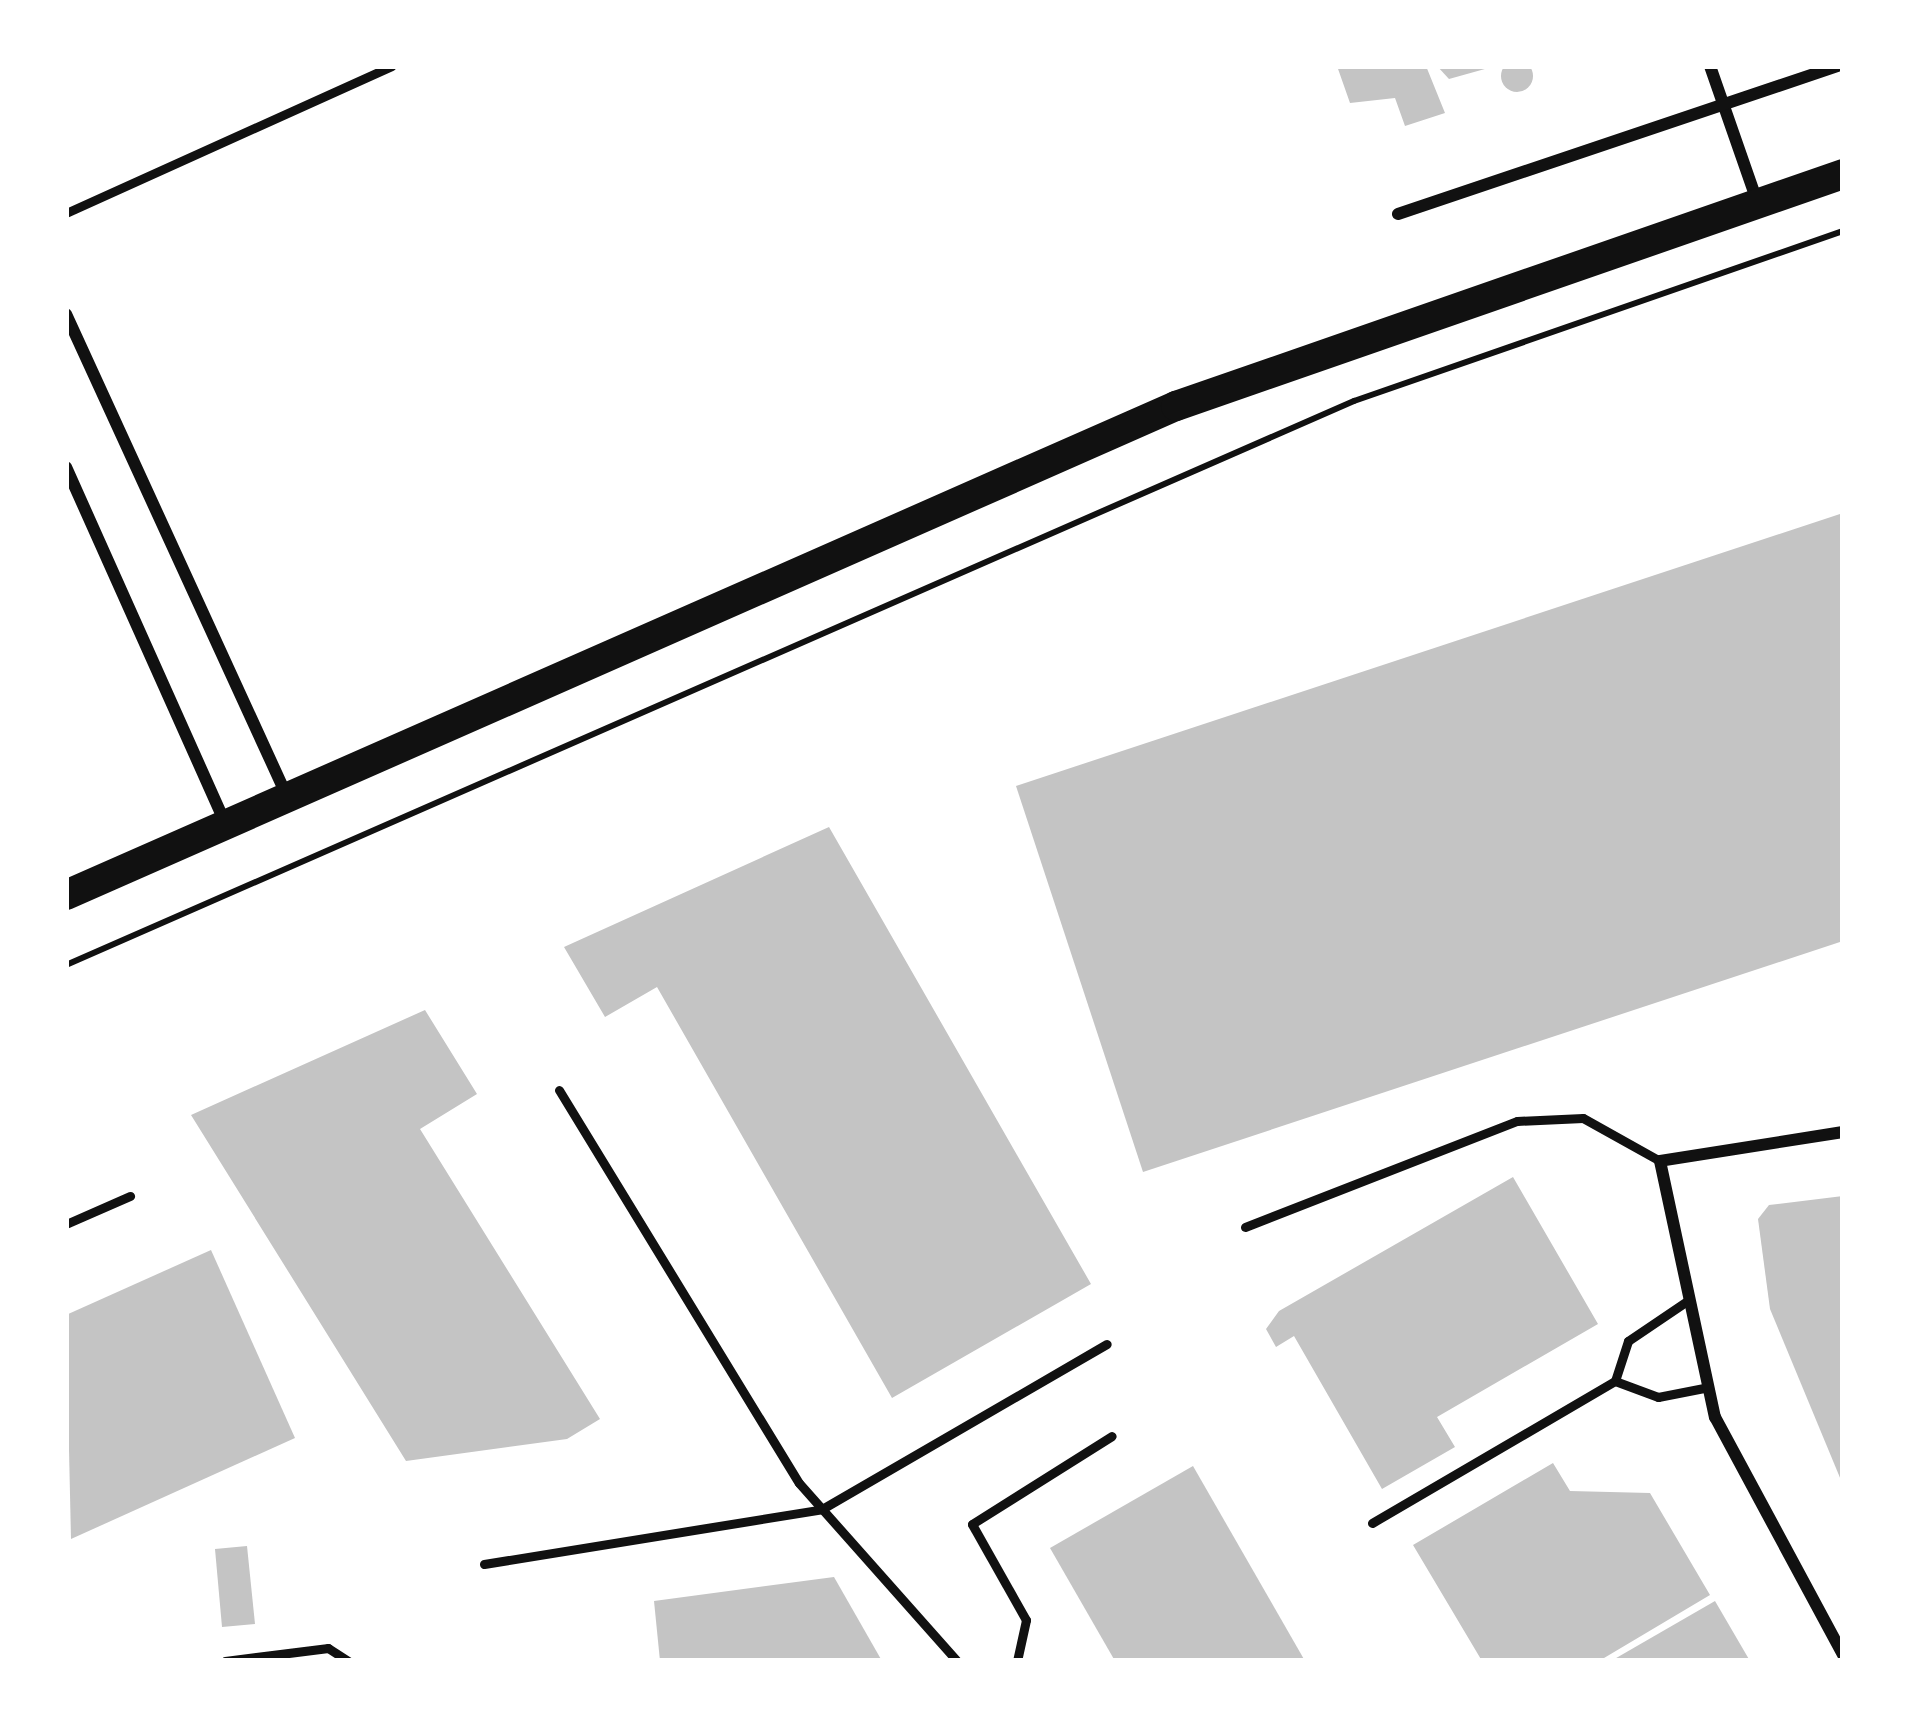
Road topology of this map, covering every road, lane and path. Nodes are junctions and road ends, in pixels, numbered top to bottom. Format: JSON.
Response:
{"nodes":[{"id":1,"x":391,"y":66,"type":"edge"},
{"id":2,"x":1710,"y":66,"type":"edge"},
{"id":3,"x":1839,"y":66,"type":"edge"},
{"id":4,"x":1721,"y":101,"type":"junction"},
{"id":5,"x":1843,"y":174,"type":"edge"},
{"id":6,"x":1757,"y":201,"type":"junction"},
{"id":7,"x":66,"y":213,"type":"edge"},
{"id":8,"x":1398,"y":214,"type":"dead end"},
{"id":9,"x":1843,"y":231,"type":"edge"},
{"id":10,"x":66,"y":314,"type":"edge"},
{"id":11,"x":66,"y":467,"type":"edge"},
{"id":12,"x":285,"y":792,"type":"junction"},
{"id":13,"x":223,"y":818,"type":"junction"},
{"id":14,"x":66,"y":895,"type":"edge"},
{"id":15,"x":66,"y":965,"type":"edge"},
{"id":16,"x":559,"y":1090,"type":"dead end"},
{"id":17,"x":1843,"y":1132,"type":"edge"},
{"id":18,"x":1660,"y":1161,"type":"junction"},
{"id":19,"x":130,"y":1196,"type":"dead end"},
{"id":20,"x":66,"y":1224,"type":"edge"},
{"id":21,"x":1245,"y":1227,"type":"dead end"},
{"id":22,"x":1690,"y":1299,"type":"junction"},
{"id":23,"x":1107,"y":1344,"type":"dead end"},
{"id":24,"x":1615,"y":1381,"type":"junction"},
{"id":25,"x":1708,"y":1388,"type":"junction"},
{"id":26,"x":1112,"y":1436,"type":"dead end"},
{"id":27,"x":822,"y":1509,"type":"junction"},
{"id":28,"x":1372,"y":1523,"type":"dead end"},
{"id":29,"x":484,"y":1564,"type":"dead end"},
{"id":30,"x":1843,"y":1655,"type":"edge"},
{"id":31,"x":225,"y":1661,"type":"edge"},
{"id":32,"x":348,"y":1661,"type":"edge"},
{"id":33,"x":957,"y":1661,"type":"edge"},
{"id":34,"x":1017,"y":1661,"type":"edge"}],
"edges":[{"from":1,"to":7,"type":"lane"},
{"from":2,"to":4,"type":"street"},
{"from":3,"to":4,"type":"street"},
{"from":4,"to":6,"type":"street"},
{"from":4,"to":8,"type":"street"},
{"from":5,"to":6,"type":"main road"},
{"from":6,"to":12,"type":"main road"},
{"from":9,"to":15,"type":"path"},
{"from":10,"to":12,"type":"street"},
{"from":11,"to":13,"type":"street"},
{"from":12,"to":13,"type":"main road"},
{"from":13,"to":14,"type":"main road"},
{"from":16,"to":27,"type":"lane"},
{"from":17,"to":18,"type":"street"},
{"from":18,"to":21,"type":"lane"},
{"from":18,"to":22,"type":"street"},
{"from":19,"to":20,"type":"lane"},
{"from":22,"to":24,"type":"lane"},
{"from":22,"to":25,"type":"street"},
{"from":23,"to":27,"type":"lane"},
{"from":24,"to":25,"type":"lane"},
{"from":24,"to":28,"type":"lane"},
{"from":25,"to":30,"type":"street"},
{"from":26,"to":34,"type":"lane"},
{"from":27,"to":29,"type":"lane"},
{"from":27,"to":33,"type":"lane"},
{"from":31,"to":32,"type":"lane"}]}
